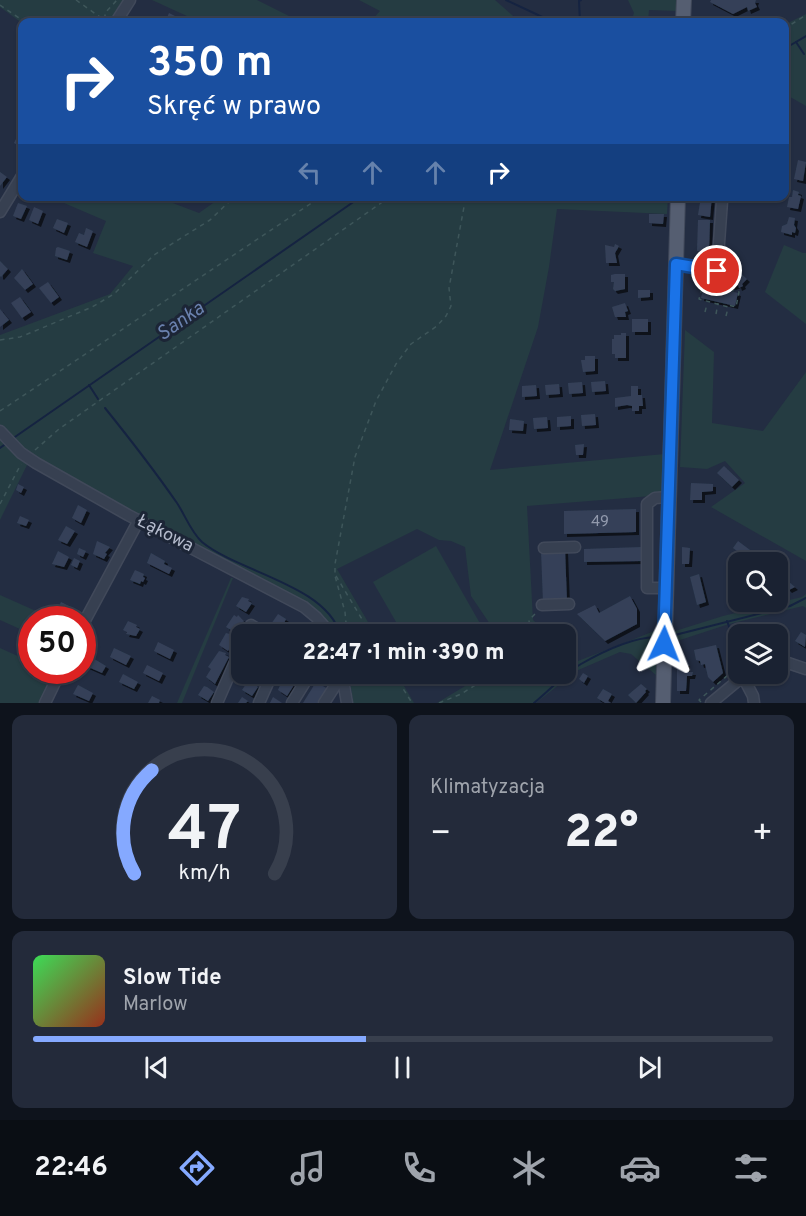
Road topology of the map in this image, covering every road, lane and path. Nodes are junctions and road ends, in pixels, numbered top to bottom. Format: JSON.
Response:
{"nodes":[{"id":1,"x":76,"y":0,"type":"edge"},
{"id":2,"x":117,"y":0,"type":"edge"},
{"id":3,"x":130,"y":0,"type":"edge"},
{"id":4,"x":684,"y":0,"type":"edge"},
{"id":5,"x":0,"y":5,"type":"edge"},
{"id":6,"x":806,"y":15,"type":"edge"},
{"id":7,"x":19,"y":18,"type":"edge"},
{"id":8,"x":104,"y":18,"type":"edge"},
{"id":9,"x":108,"y":18,"type":"edge"},
{"id":10,"x":114,"y":18,"type":"edge"},
{"id":11,"x":683,"y":18,"type":"edge"},
{"id":12,"x":789,"y":26,"type":"edge"},
{"id":13,"x":18,"y":183,"type":"edge"},
{"id":14,"x":230,"y":201,"type":"edge"},
{"id":15,"x":315,"y":201,"type":"edge"},
{"id":16,"x":384,"y":201,"type":"edge"},
{"id":17,"x":465,"y":201,"type":"edge"},
{"id":18,"x":678,"y":201,"type":"edge"},
{"id":19,"x":722,"y":201,"type":"dead end"},
{"id":20,"x":0,"y":212,"type":"edge"},
{"id":21,"x":676,"y":264,"type":"junction"},
{"id":22,"x":708,"y":301,"type":"junction"},
{"id":23,"x":718,"y":304,"type":"junction"},
{"id":24,"x":728,"y":305,"type":"junction"},
{"id":25,"x":705,"y":312,"type":"dead end"},
{"id":26,"x":716,"y":314,"type":"dead end"},
{"id":27,"x":726,"y":316,"type":"dead end"},
{"id":28,"x":0,"y":340,"type":"edge"},
{"id":29,"x":0,"y":411,"type":"edge"},
{"id":30,"x":0,"y":432,"type":"edge"},
{"id":31,"x":26,"y":457,"type":"junction"},
{"id":32,"x":668,"y":497,"type":"junction"},
{"id":33,"x":0,"y":504,"type":"edge"},
{"id":34,"x":139,"y":520,"type":"junction"},
{"id":35,"x":648,"y":545,"type":"junction"},
{"id":36,"x":667,"y":545,"type":"junction"},
{"id":37,"x":575,"y":547,"type":"dead end"},
{"id":38,"x":544,"y":548,"type":"dead end"},
{"id":39,"x":335,"y":576,"type":"junction"},
{"id":40,"x":666,"y":588,"type":"junction"},
{"id":41,"x":569,"y":604,"type":"dead end"},
{"id":42,"x":542,"y":605,"type":"joint"},
{"id":43,"x":93,"y":606,"type":"edge"},
{"id":44,"x":322,"y":624,"type":"edge"},
{"id":45,"x":346,"y":624,"type":"edge"},
{"id":46,"x":365,"y":624,"type":"edge"},
{"id":47,"x":529,"y":624,"type":"edge"},
{"id":48,"x":788,"y":663,"type":"edge"},
{"id":49,"x":806,"y":669,"type":"edge"},
{"id":50,"x":231,"y":671,"type":"edge"},
{"id":51,"x":728,"y":675,"type":"dead end"},
{"id":52,"x":54,"y":684,"type":"edge"},
{"id":53,"x":268,"y":684,"type":"edge"},
{"id":54,"x":304,"y":684,"type":"edge"},
{"id":55,"x":334,"y":684,"type":"edge"},
{"id":56,"x":341,"y":684,"type":"edge"},
{"id":57,"x":400,"y":684,"type":"edge"},
{"id":58,"x":476,"y":684,"type":"edge"},
{"id":59,"x":733,"y":684,"type":"edge"},
{"id":60,"x":748,"y":684,"type":"edge"},
{"id":61,"x":45,"y":703,"type":"edge"},
{"id":62,"x":217,"y":703,"type":"edge"},
{"id":63,"x":259,"y":703,"type":"edge"},
{"id":64,"x":292,"y":703,"type":"edge"},
{"id":65,"x":324,"y":703,"type":"edge"},
{"id":66,"x":346,"y":703,"type":"edge"},
{"id":67,"x":412,"y":703,"type":"edge"},
{"id":68,"x":439,"y":703,"type":"edge"},
{"id":69,"x":663,"y":703,"type":"edge"},
{"id":70,"x":702,"y":703,"type":"edge"},
{"id":71,"x":711,"y":703,"type":"edge"},
{"id":72,"x":754,"y":703,"type":"edge"}],
"edges":[{"from":1,"to":8,"type":"path"},
{"from":2,"to":9,"type":"path"},
{"from":3,"to":10,"type":"street"},
{"from":4,"to":11,"type":"main road"},
{"from":5,"to":7,"type":"path"},
{"from":6,"to":12,"type":"path"},
{"from":13,"to":20,"type":"street"},
{"from":14,"to":28,"type":"path"},
{"from":15,"to":29,"type":"path"},
{"from":16,"to":31,"type":"path"},
{"from":17,"to":39,"type":"path"},
{"from":18,"to":21,"type":"main road"},
{"from":19,"to":21,"type":"street"},
{"from":21,"to":32,"type":"main road"},
{"from":22,"to":23,"type":"path"},
{"from":22,"to":24,"type":"path"},
{"from":22,"to":25,"type":"path"},
{"from":23,"to":24,"type":"path"},
{"from":23,"to":26,"type":"path"},
{"from":24,"to":27,"type":"path"},
{"from":30,"to":31,"type":"street","name":"Łąkowa"},
{"from":31,"to":33,"type":"path"},
{"from":31,"to":34,"type":"street","name":"Łąkowa"},
{"from":32,"to":35,"type":"street"},
{"from":32,"to":36,"type":"main road"},
{"from":34,"to":43,"type":"street"},
{"from":34,"to":44,"type":"street","name":"Łąkowa"},
{"from":35,"to":36,"type":"street"},
{"from":35,"to":40,"type":"street"},
{"from":36,"to":40,"type":"main road"},
{"from":37,"to":38,"type":"street"},
{"from":39,"to":45,"type":"path"},
{"from":39,"to":46,"type":"path"},
{"from":40,"to":69,"type":"main road"},
{"from":41,"to":42,"type":"street"},
{"from":42,"to":47,"type":"path"},
{"from":48,"to":49,"type":"street"},
{"from":50,"to":62,"type":"street"},
{"from":51,"to":70,"type":"path"},
{"from":52,"to":61,"type":"street"},
{"from":53,"to":63,"type":"street"},
{"from":54,"to":64,"type":"street"},
{"from":55,"to":65,"type":"street"},
{"from":56,"to":66,"type":"street"},
{"from":57,"to":67,"type":"path"},
{"from":58,"to":68,"type":"path"},
{"from":59,"to":71,"type":"street"},
{"from":60,"to":72,"type":"street"}]}
